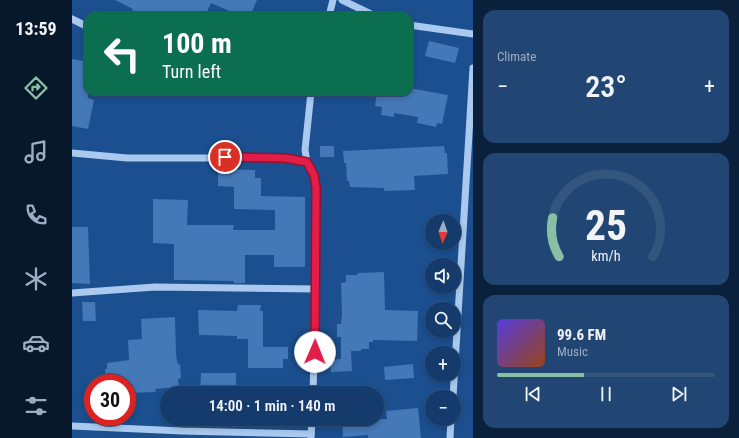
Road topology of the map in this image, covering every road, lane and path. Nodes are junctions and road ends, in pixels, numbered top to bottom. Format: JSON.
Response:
{"nodes":[{"id":1,"x":333,"y":0,"type":"edge"},
{"id":2,"x":342,"y":0,"type":"edge"},
{"id":3,"x":330,"y":12,"type":"edge"},
{"id":4,"x":367,"y":12,"type":"edge"},
{"id":5,"x":72,"y":19,"type":"edge"},
{"id":6,"x":84,"y":25,"type":"edge"},
{"id":7,"x":413,"y":26,"type":"edge"},
{"id":8,"x":473,"y":34,"type":"edge"},
{"id":9,"x":473,"y":68,"type":"edge"},
{"id":10,"x":311,"y":96,"type":"edge"},
{"id":11,"x":72,"y":153,"type":"edge"},
{"id":12,"x":307,"y":162,"type":"junction"},
{"id":13,"x":316,"y":289,"type":"junction"},
{"id":14,"x":72,"y":293,"type":"edge"},
{"id":15,"x":313,"y":386,"type":"edge"},
{"id":16,"x":453,"y":390,"type":"edge"},
{"id":17,"x":72,"y":426,"type":"edge"},
{"id":18,"x":312,"y":426,"type":"edge"},
{"id":19,"x":451,"y":426,"type":"edge"},
{"id":20,"x":311,"y":436,"type":"edge"},
{"id":21,"x":450,"y":438,"type":"edge"}],
"edges":[{"from":1,"to":3,"type":"street"},
{"from":2,"to":4,"type":"street"},
{"from":5,"to":6,"type":"street"},
{"from":7,"to":8,"type":"street"},
{"from":9,"to":16,"type":"street"},
{"from":10,"to":12,"type":"street"},
{"from":11,"to":12,"type":"street"},
{"from":12,"to":13,"type":"street"},
{"from":13,"to":14,"type":"street"},
{"from":13,"to":15,"type":"street"},
{"from":17,"to":20,"type":"street"},
{"from":18,"to":20,"type":"street"},
{"from":19,"to":21,"type":"street"}]}
